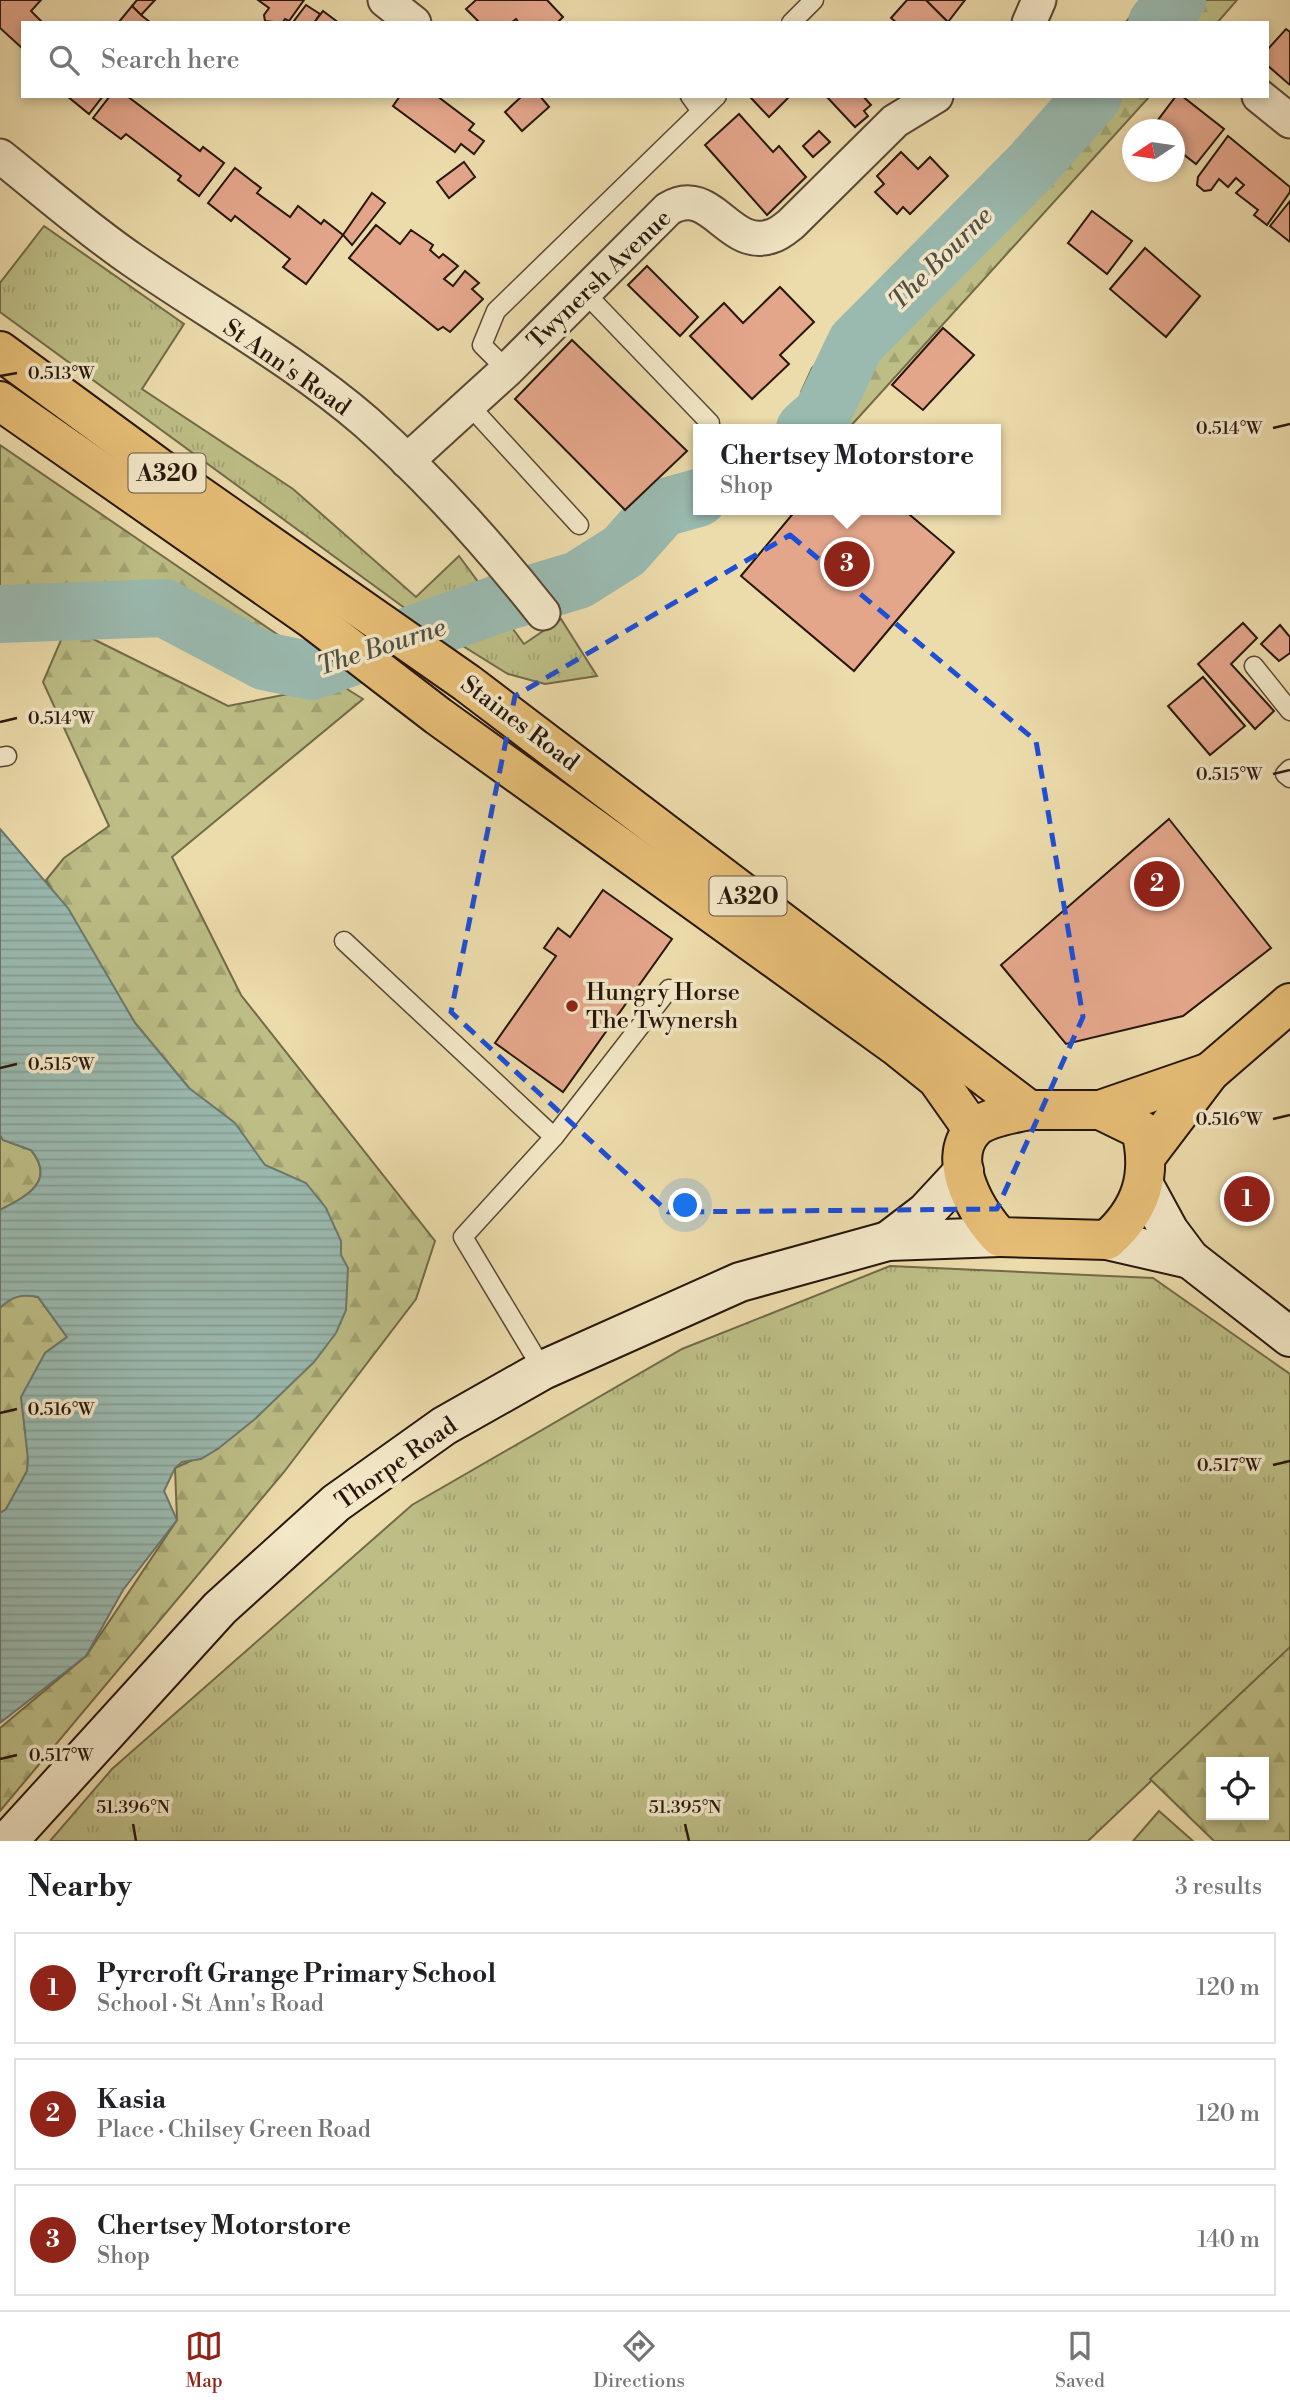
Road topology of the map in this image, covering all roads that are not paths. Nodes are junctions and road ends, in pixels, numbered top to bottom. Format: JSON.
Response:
{"nodes":[{"id":1,"x":814,"y":0,"type":"edge"},
{"id":2,"x":1039,"y":0,"type":"edge"},
{"id":3,"x":793,"y":21,"type":"edge"},
{"id":4,"x":1031,"y":21,"type":"edge"},
{"id":5,"x":933,"y":98,"type":"edge"},
{"id":6,"x":1261,"y":98,"type":"edge"},
{"id":7,"x":696,"y":104,"type":"edge"},
{"id":8,"x":1290,"y":121,"type":"edge"},
{"id":9,"x":0,"y":156,"type":"edge"},
{"id":10,"x":586,"y":294,"type":"junction"},
{"id":11,"x":0,"y":351,"type":"edge"},
{"id":12,"x":507,"y":370,"type":"junction"},
{"id":13,"x":0,"y":401,"type":"edge"},
{"id":14,"x":470,"y":405,"type":"junction"},
{"id":15,"x":710,"y":423,"type":"dead end"},
{"id":16,"x":407,"y":461,"type":"junction"},
{"id":17,"x":579,"y":525,"type":"dead end"},
{"id":18,"x":324,"y":605,"type":"junction"},
{"id":19,"x":543,"y":613,"type":"dead end"},
{"id":20,"x":1254,"y":666,"type":"dead end"},
{"id":21,"x":1290,"y":711,"type":"edge"},
{"id":22,"x":534,"y":734,"type":"junction"},
{"id":23,"x":1290,"y":769,"type":"edge"},
{"id":24,"x":1290,"y":778,"type":"edge"},
{"id":25,"x":603,"y":834,"type":"junction"},
{"id":26,"x":344,"y":941,"type":"dead end"},
{"id":27,"x":669,"y":989,"type":"dead end"},
{"id":28,"x":1290,"y":1003,"type":"edge"},
{"id":29,"x":1210,"y":1072,"type":"junction"},
{"id":30,"x":1029,"y":1110,"type":"junction"},
{"id":31,"x":1100,"y":1110,"type":"junction"},
{"id":32,"x":973,"y":1130,"type":"junction"},
{"id":33,"x":554,"y":1136,"type":"junction"},
{"id":34,"x":1146,"y":1170,"type":"junction"},
{"id":35,"x":964,"y":1171,"type":"junction"},
{"id":36,"x":1000,"y":1237,"type":"junction"},
{"id":37,"x":1107,"y":1240,"type":"junction"},
{"id":38,"x":888,"y":1241,"type":"junction"},
{"id":39,"x":1190,"y":1259,"type":"junction"},
{"id":40,"x":1290,"y":1336,"type":"edge"},
{"id":41,"x":543,"y":1370,"type":"junction"},
{"id":42,"x":8,"y":1841,"type":"edge"}],
"edges":[{"from":1,"to":3,"type":"lane"},
{"from":2,"to":4,"type":"street"},
{"from":5,"to":10,"type":"street","name":"Twynersh Avenue"},
{"from":6,"to":8,"type":"street"},
{"from":7,"to":12,"type":"lane"},
{"from":9,"to":16,"type":"street","name":"St Ann's Road"},
{"from":10,"to":12,"type":"street","name":"Twynersh Avenue"},
{"from":10,"to":15,"type":"lane"},
{"from":11,"to":18,"type":"main road","name":"Staines Road","number":"A320"},
{"from":12,"to":14,"type":"street","name":"Twynersh Avenue"},
{"from":13,"to":18,"type":"main road","name":"Staines Road","number":"A320"},
{"from":14,"to":16,"type":"street","name":"Twynersh Avenue"},
{"from":14,"to":17,"type":"lane"},
{"from":16,"to":19,"type":"street","name":"St Ann's Road"},
{"from":18,"to":22,"type":"main road","name":"Staines Road","number":"A320"},
{"from":18,"to":25,"type":"main road","name":"Staines Road","number":"A320"},
{"from":20,"to":21,"type":"lane"},
{"from":22,"to":25,"type":"main road"},
{"from":22,"to":30,"type":"main road","name":"Staines Road","number":"A320"},
{"from":23,"to":24,"type":"lane"},
{"from":25,"to":32,"type":"main road","name":"Staines Road","number":"A320"},
{"from":26,"to":33,"type":"lane"},
{"from":27,"to":33,"type":"lane"},
{"from":28,"to":29,"type":"main road"},
{"from":29,"to":31,"type":"main road"},
{"from":29,"to":34,"type":"main road"},
{"from":30,"to":31,"type":"main road"},
{"from":30,"to":32,"type":"main road"},
{"from":31,"to":34,"type":"main road"},
{"from":32,"to":35,"type":"main road"},
{"from":33,"to":41,"type":"lane"},
{"from":34,"to":37,"type":"main road"},
{"from":34,"to":39,"type":"main road"},
{"from":35,"to":36,"type":"main road"},
{"from":35,"to":38,"type":"main road","name":"Thorpe Road"},
{"from":36,"to":37,"type":"main road"},
{"from":36,"to":38,"type":"main road","name":"Thorpe Road"},
{"from":37,"to":39,"type":"main road"},
{"from":38,"to":41,"type":"main road","name":"Thorpe Road"},
{"from":39,"to":40,"type":"main road"},
{"from":41,"to":42,"type":"main road","name":"Thorpe Road"}]}
